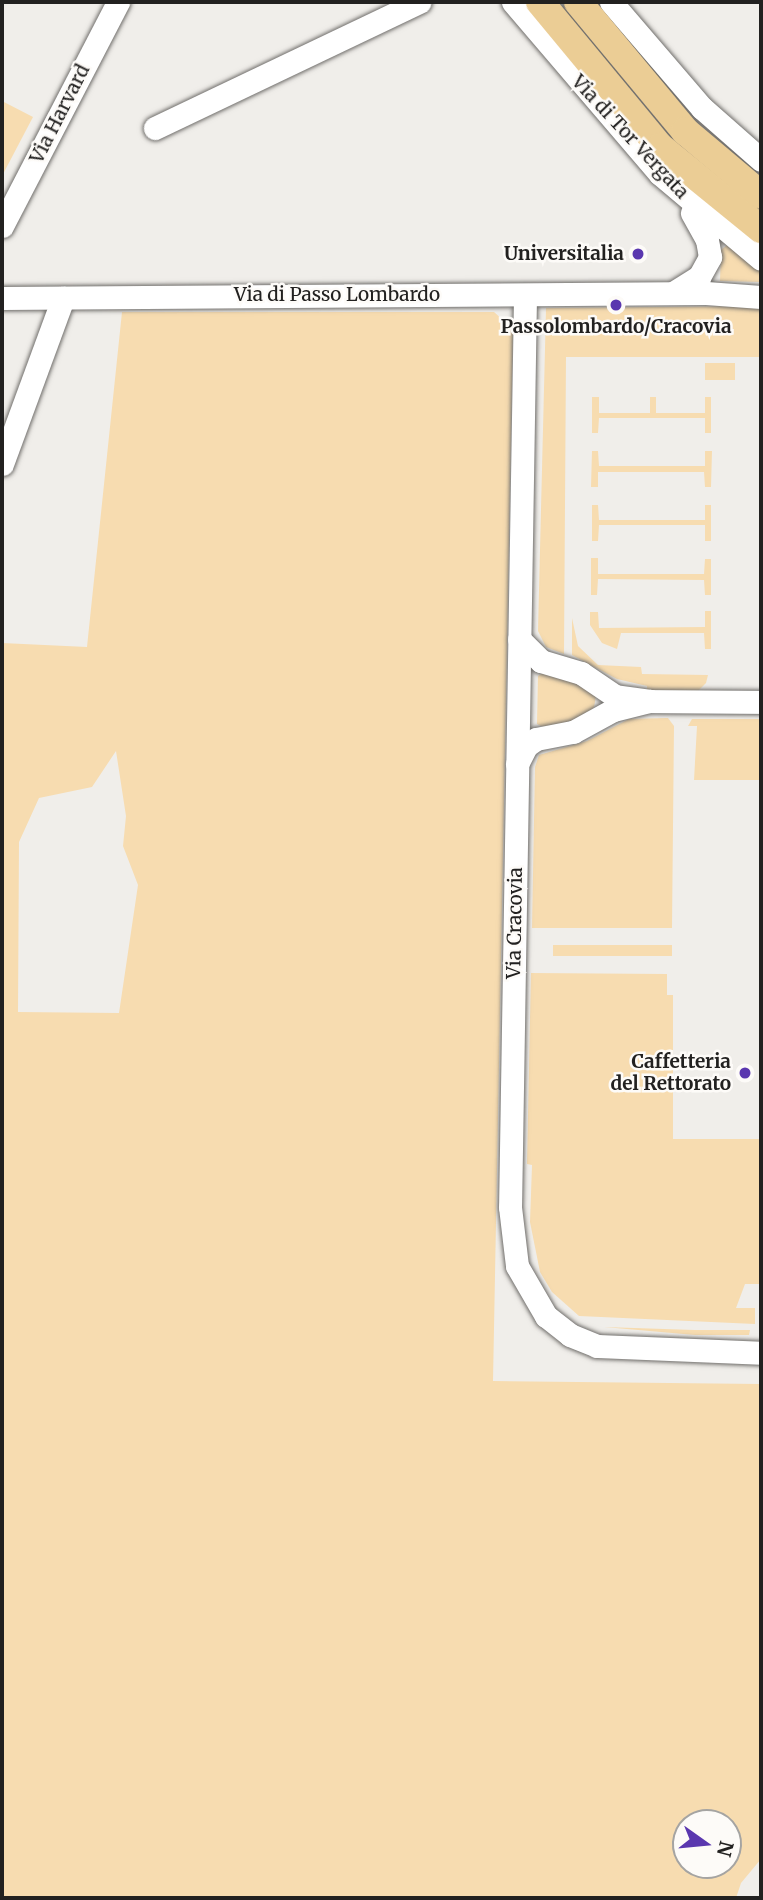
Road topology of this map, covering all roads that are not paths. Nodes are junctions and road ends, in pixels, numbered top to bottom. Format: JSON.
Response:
{"nodes":[{"id":1,"x":118,"y":2,"type":"edge"},
{"id":2,"x":419,"y":2,"type":"edge"},
{"id":3,"x":513,"y":2,"type":"edge"},
{"id":4,"x":540,"y":2,"type":"edge"},
{"id":5,"x":578,"y":2,"type":"edge"},
{"id":6,"x":611,"y":2,"type":"edge"},
{"id":7,"x":155,"y":128,"type":"dead end"},
{"id":8,"x":761,"y":160,"type":"edge"},
{"id":9,"x":678,"y":193,"type":"junction"},
{"id":10,"x":761,"y":195,"type":"edge"},
{"id":11,"x":2,"y":226,"type":"edge"},
{"id":12,"x":761,"y":229,"type":"edge"},
{"id":13,"x":761,"y":259,"type":"edge"},
{"id":14,"x":673,"y":293,"type":"junction"},
{"id":15,"x":525,"y":296,"type":"junction"},
{"id":16,"x":761,"y":297,"type":"edge"},
{"id":17,"x":2,"y":298,"type":"edge"},
{"id":18,"x":64,"y":298,"type":"junction"},
{"id":19,"x":2,"y":464,"type":"edge"},
{"id":20,"x":519,"y":639,"type":"junction"},
{"id":21,"x":560,"y":666,"type":"junction"},
{"id":22,"x":518,"y":698,"type":"junction"},
{"id":23,"x":650,"y":701,"type":"junction"},
{"id":24,"x":761,"y":702,"type":"edge"},
{"id":25,"x":554,"y":734,"type":"junction"},
{"id":26,"x":517,"y":764,"type":"junction"},
{"id":27,"x":761,"y":1353,"type":"edge"}],
"edges":[{"from":1,"to":11,"type":"street","name":"Via Harvard"},
{"from":2,"to":7,"type":"street"},
{"from":3,"to":9,"type":"street","name":"Via di Tor Vergata"},
{"from":4,"to":12,"type":"main road","name":"Via di Tor Vergata"},
{"from":5,"to":10,"type":"main road"},
{"from":6,"to":8,"type":"street"},
{"from":9,"to":13,"type":"street","name":"Via di Tor Vergata"},
{"from":9,"to":14,"type":"street"},
{"from":14,"to":15,"type":"street","name":"Via di Passo Lombardo"},
{"from":14,"to":16,"type":"street","name":"Via di Passo Lombardo"},
{"from":15,"to":18,"type":"street","name":"Via di Passo Lombardo"},
{"from":15,"to":20,"type":"street","name":"Via Cracovia"},
{"from":17,"to":18,"type":"street","name":"Via di Passo Lombardo"},
{"from":18,"to":19,"type":"street"},
{"from":20,"to":21,"type":"street"},
{"from":20,"to":22,"type":"street","name":"Via Cracovia"},
{"from":21,"to":22,"type":"street"},
{"from":21,"to":23,"type":"street"},
{"from":22,"to":25,"type":"street"},
{"from":22,"to":26,"type":"street","name":"Via Cracovia"},
{"from":23,"to":24,"type":"street"},
{"from":23,"to":25,"type":"street"},
{"from":25,"to":26,"type":"street"},
{"from":26,"to":27,"type":"street","name":"Via Cracovia"}]}
